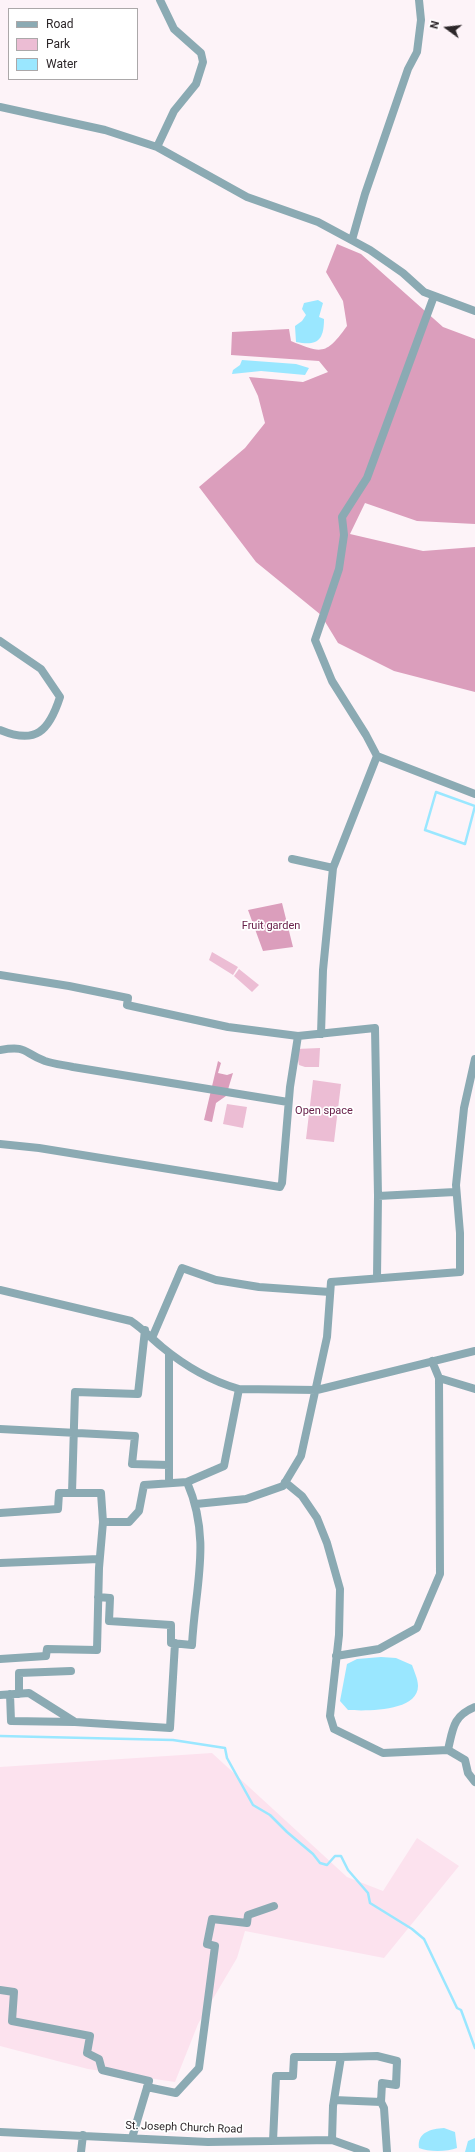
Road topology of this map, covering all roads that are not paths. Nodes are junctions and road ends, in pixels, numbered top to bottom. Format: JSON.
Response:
{"nodes":[{"id":1,"x":160,"y":0,"type":"edge"},
{"id":2,"x":419,"y":0,"type":"edge"},
{"id":3,"x":0,"y":107,"type":"edge"},
{"id":4,"x":157,"y":147,"type":"junction"},
{"id":5,"x":352,"y":240,"type":"junction"},
{"id":6,"x":434,"y":296,"type":"junction"},
{"id":7,"x":475,"y":311,"type":"edge"},
{"id":8,"x":0,"y":641,"type":"edge"},
{"id":9,"x":0,"y":730,"type":"edge"},
{"id":10,"x":377,"y":756,"type":"junction"},
{"id":11,"x":475,"y":794,"type":"edge"},
{"id":12,"x":292,"y":859,"type":"dead end"},
{"id":13,"x":333,"y":868,"type":"junction"},
{"id":14,"x":0,"y":975,"type":"edge"},
{"id":15,"x":321,"y":1034,"type":"junction"},
{"id":16,"x":298,"y":1036,"type":"junction"},
{"id":17,"x":0,"y":1050,"type":"edge"},
{"id":18,"x":475,"y":1059,"type":"edge"},
{"id":19,"x":288,"y":1102,"type":"junction"},
{"id":20,"x":0,"y":1144,"type":"edge"},
{"id":21,"x":455,"y":1192,"type":"junction"},
{"id":22,"x":378,"y":1196,"type":"junction"},
{"id":23,"x":377,"y":1278,"type":"junction"},
{"id":24,"x":0,"y":1290,"type":"edge"},
{"id":25,"x":330,"y":1292,"type":"junction"},
{"id":26,"x":144,"y":1330,"type":"junction"},
{"id":27,"x":152,"y":1338,"type":"junction"},
{"id":28,"x":475,"y":1351,"type":"edge"},
{"id":29,"x":169,"y":1353,"type":"junction"},
{"id":30,"x":432,"y":1361,"type":"junction"},
{"id":31,"x":439,"y":1378,"type":"junction"},
{"id":32,"x":239,"y":1389,"type":"junction"},
{"id":33,"x":475,"y":1389,"type":"edge"},
{"id":34,"x":317,"y":1390,"type":"junction"},
{"id":35,"x":0,"y":1429,"type":"edge"},
{"id":36,"x":74,"y":1432,"type":"junction"},
{"id":37,"x":169,"y":1465,"type":"junction"},
{"id":38,"x":186,"y":1482,"type":"junction"},
{"id":39,"x":285,"y":1482,"type":"junction"},
{"id":40,"x":170,"y":1483,"type":"junction"},
{"id":41,"x":72,"y":1493,"type":"junction"},
{"id":42,"x":196,"y":1504,"type":"junction"},
{"id":43,"x":0,"y":1513,"type":"edge"},
{"id":44,"x":103,"y":1522,"type":"junction"},
{"id":45,"x":99,"y":1559,"type":"junction"},
{"id":46,"x":0,"y":1563,"type":"edge"},
{"id":47,"x":98,"y":1597,"type":"junction"},
{"id":48,"x":175,"y":1643,"type":"junction"},
{"id":49,"x":336,"y":1656,"type":"junction"},
{"id":50,"x":0,"y":1659,"type":"edge"},
{"id":51,"x":71,"y":1672,"type":"dead end"},
{"id":52,"x":10,"y":1694,"type":"junction"},
{"id":53,"x":19,"y":1694,"type":"junction"},
{"id":54,"x":0,"y":1695,"type":"edge"},
{"id":55,"x":475,"y":1707,"type":"edge"},
{"id":56,"x":75,"y":1722,"type":"junction"},
{"id":57,"x":448,"y":1750,"type":"junction"},
{"id":58,"x":475,"y":1782,"type":"edge"},
{"id":59,"x":274,"y":1906,"type":"dead end"},
{"id":60,"x":0,"y":1990,"type":"edge"},
{"id":61,"x":341,"y":2057,"type":"junction"},
{"id":62,"x":147,"y":2087,"type":"junction"},
{"id":63,"x":334,"y":2100,"type":"junction"},
{"id":64,"x":381,"y":2102,"type":"junction"},
{"id":65,"x":0,"y":2132,"type":"edge"},
{"id":66,"x":83,"y":2135,"type":"junction"},
{"id":67,"x":132,"y":2138,"type":"junction"},
{"id":68,"x":332,"y":2140,"type":"junction"},
{"id":69,"x":274,"y":2141,"type":"junction"},
{"id":70,"x":81,"y":2152,"type":"edge"},
{"id":71,"x":366,"y":2152,"type":"edge"},
{"id":72,"x":387,"y":2152,"type":"edge"}],
"edges":[{"from":1,"to":4,"type":"street"},
{"from":2,"to":5,"type":"street"},
{"from":3,"to":4,"type":"street"},
{"from":4,"to":5,"type":"street"},
{"from":5,"to":6,"type":"street"},
{"from":6,"to":7,"type":"street"},
{"from":6,"to":10,"type":"street"},
{"from":8,"to":9,"type":"street"},
{"from":10,"to":11,"type":"street"},
{"from":10,"to":13,"type":"street"},
{"from":12,"to":13,"type":"street"},
{"from":13,"to":15,"type":"street"},
{"from":14,"to":16,"type":"street"},
{"from":15,"to":16,"type":"street"},
{"from":15,"to":22,"type":"street"},
{"from":16,"to":19,"type":"street"},
{"from":17,"to":19,"type":"street"},
{"from":18,"to":21,"type":"street"},
{"from":19,"to":20,"type":"street"},
{"from":21,"to":22,"type":"street"},
{"from":21,"to":23,"type":"street"},
{"from":22,"to":23,"type":"street"},
{"from":23,"to":25,"type":"street"},
{"from":24,"to":26,"type":"street"},
{"from":25,"to":27,"type":"street"},
{"from":25,"to":34,"type":"street"},
{"from":26,"to":27,"type":"street"},
{"from":26,"to":36,"type":"street"},
{"from":27,"to":29,"type":"street"},
{"from":28,"to":30,"type":"street"},
{"from":29,"to":32,"type":"street"},
{"from":29,"to":37,"type":"street"},
{"from":30,"to":31,"type":"street"},
{"from":30,"to":34,"type":"street"},
{"from":31,"to":33,"type":"street"},
{"from":31,"to":49,"type":"street"},
{"from":32,"to":34,"type":"street"},
{"from":32,"to":38,"type":"street"},
{"from":34,"to":39,"type":"street"},
{"from":35,"to":36,"type":"street"},
{"from":36,"to":37,"type":"street"},
{"from":36,"to":41,"type":"street"},
{"from":37,"to":40,"type":"street"},
{"from":38,"to":40,"type":"street"},
{"from":38,"to":42,"type":"street"},
{"from":39,"to":42,"type":"street"},
{"from":39,"to":49,"type":"street"},
{"from":40,"to":44,"type":"street"},
{"from":41,"to":43,"type":"street"},
{"from":41,"to":44,"type":"street"},
{"from":42,"to":48,"type":"street"},
{"from":44,"to":45,"type":"street"},
{"from":45,"to":46,"type":"street"},
{"from":45,"to":47,"type":"street"},
{"from":47,"to":48,"type":"street"},
{"from":47,"to":50,"type":"street"},
{"from":48,"to":56,"type":"street"},
{"from":49,"to":57,"type":"street"},
{"from":51,"to":53,"type":"street"},
{"from":52,"to":53,"type":"street"},
{"from":52,"to":54,"type":"street"},
{"from":52,"to":56,"type":"street"},
{"from":53,"to":56,"type":"street"},
{"from":55,"to":57,"type":"street"},
{"from":57,"to":58,"type":"street"},
{"from":59,"to":62,"type":"street"},
{"from":60,"to":62,"type":"street"},
{"from":61,"to":63,"type":"street"},
{"from":61,"to":64,"type":"street"},
{"from":61,"to":69,"type":"street"},
{"from":62,"to":67,"type":"street"},
{"from":63,"to":64,"type":"street"},
{"from":63,"to":68,"type":"street"},
{"from":64,"to":72,"type":"street"},
{"from":65,"to":66,"type":"street","name":"St. Joseph Church Road"},
{"from":66,"to":67,"type":"street","name":"St. Joseph Church Road"},
{"from":66,"to":70,"type":"street"},
{"from":67,"to":69,"type":"street","name":"St. Joseph Church Road"},
{"from":68,"to":69,"type":"street","name":"St. Joseph Church Road"},
{"from":68,"to":71,"type":"street","name":"St. Joseph Church Road"}]}
